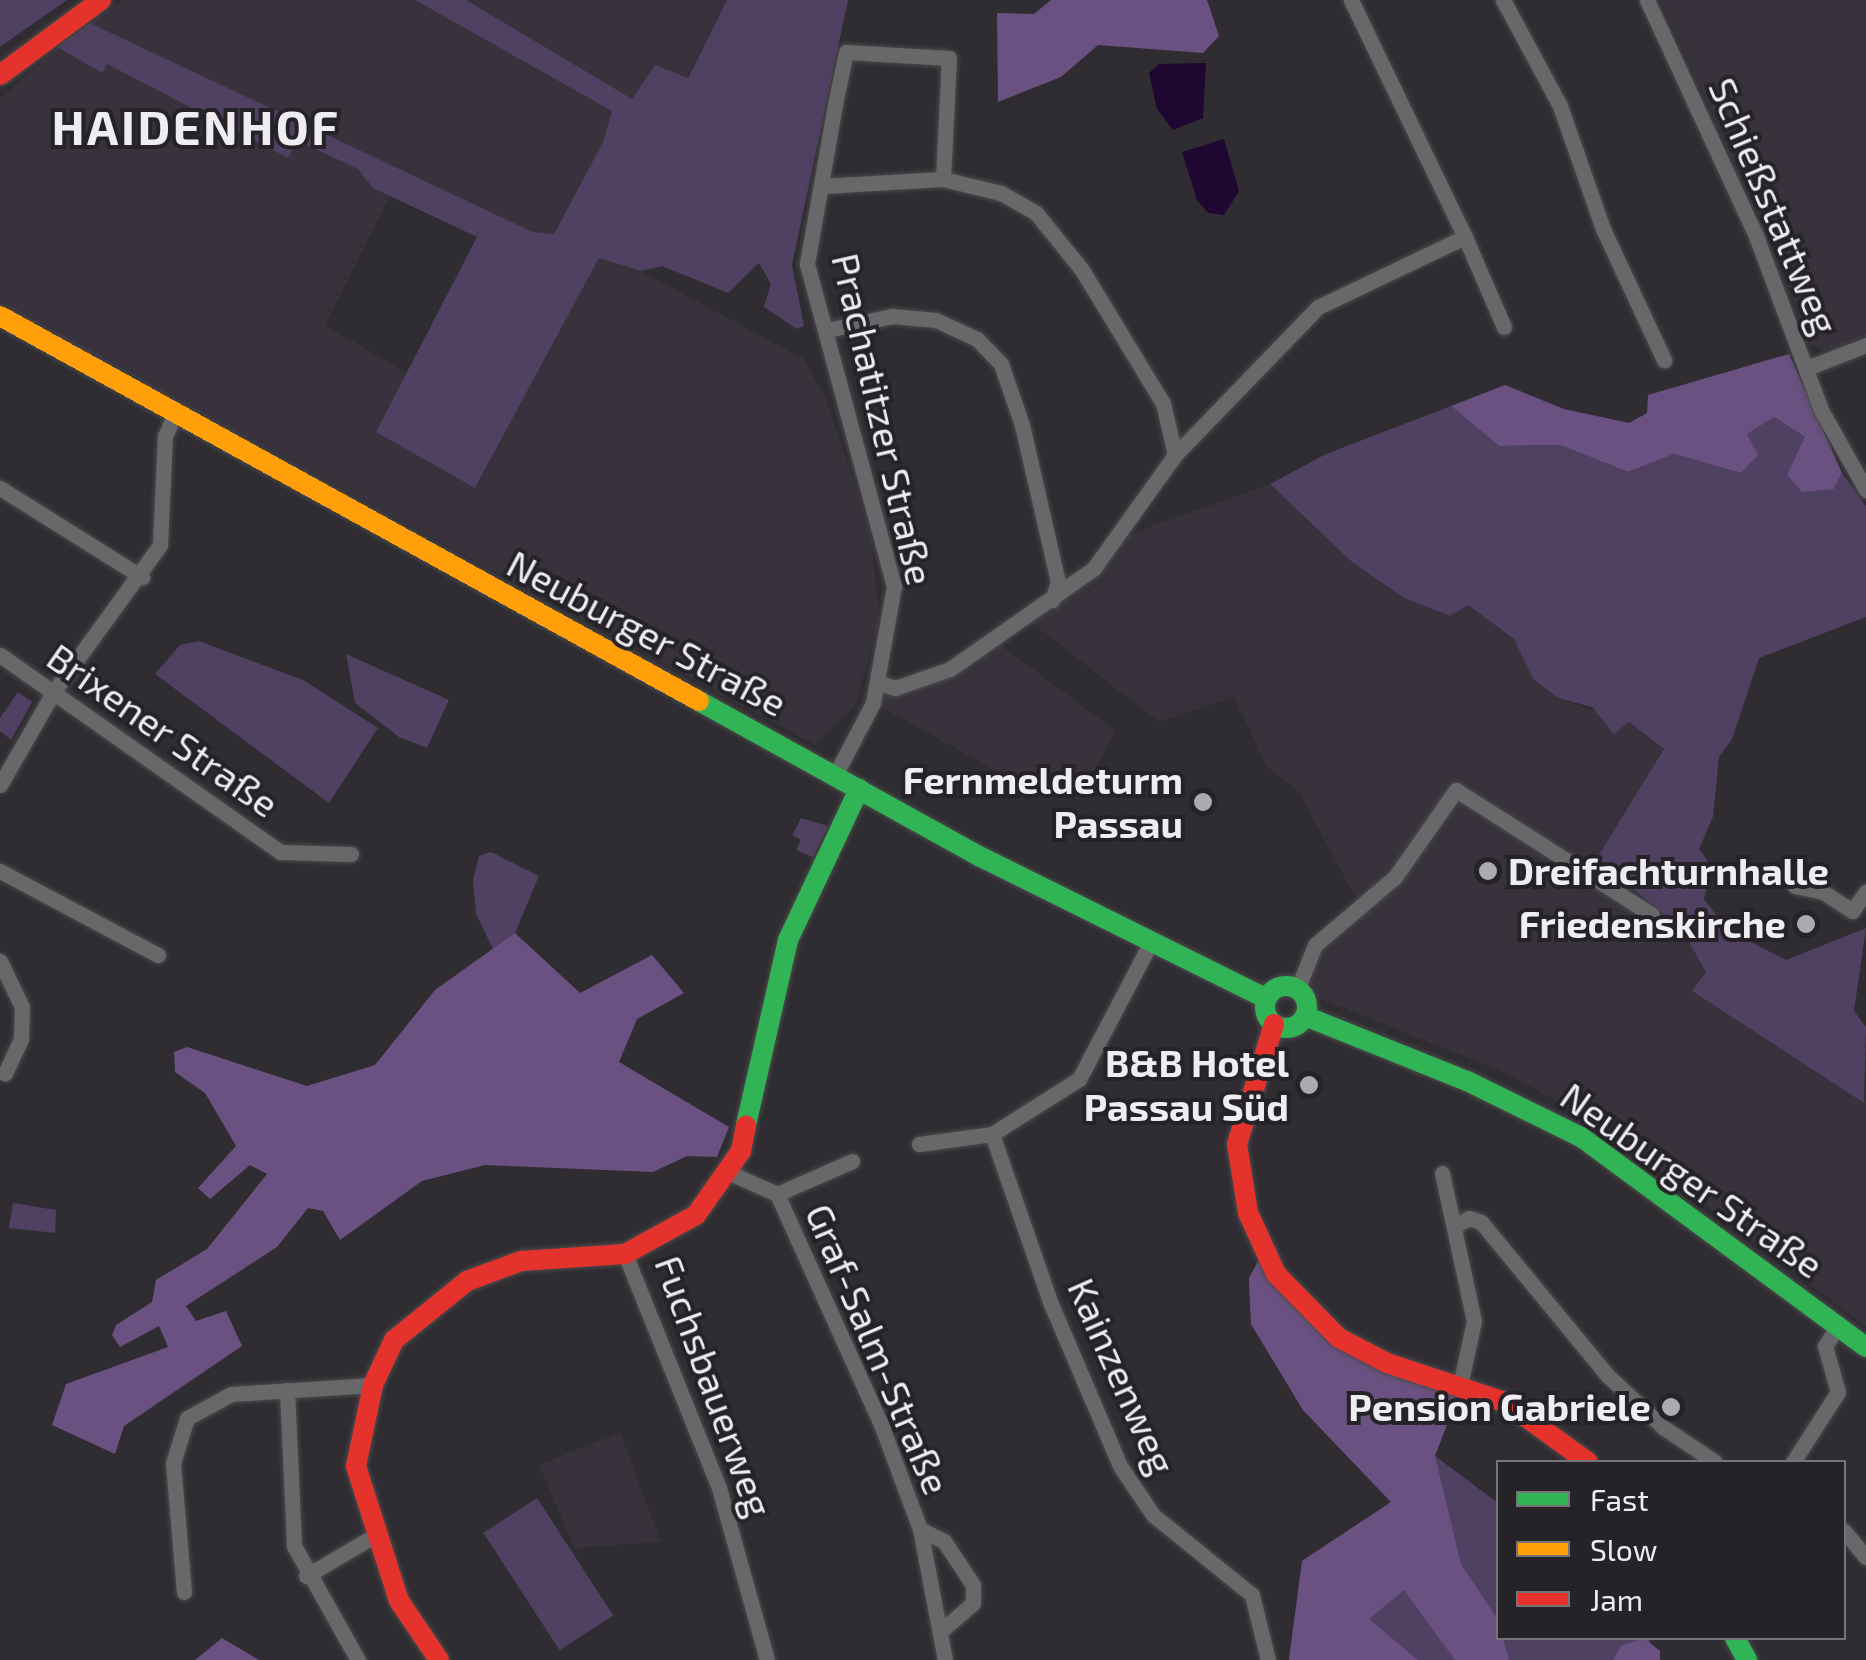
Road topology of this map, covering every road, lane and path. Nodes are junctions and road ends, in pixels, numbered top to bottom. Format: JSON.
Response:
{"nodes":[{"id":1,"x":101,"y":0,"type":"edge"},
{"id":2,"x":1351,"y":0,"type":"edge"},
{"id":3,"x":1503,"y":0,"type":"edge"},
{"id":4,"x":1648,"y":0,"type":"edge"},
{"id":5,"x":0,"y":76,"type":"edge"},
{"id":6,"x":943,"y":178,"type":"junction"},
{"id":7,"x":821,"y":186,"type":"junction"},
{"id":8,"x":1465,"y":237,"type":"junction"},
{"id":9,"x":0,"y":316,"type":"edge"},
{"id":10,"x":1504,"y":328,"type":"dead end"},
{"id":11,"x":827,"y":330,"type":"junction"},
{"id":12,"x":1866,"y":345,"type":"edge"},
{"id":13,"x":1664,"y":360,"type":"dead end"},
{"id":14,"x":1808,"y":368,"type":"junction"},
{"id":15,"x":175,"y":414,"type":"junction"},
{"id":16,"x":1175,"y":455,"type":"junction"},
{"id":17,"x":0,"y":488,"type":"edge"},
{"id":18,"x":1866,"y":490,"type":"edge"},
{"id":19,"x":142,"y":578,"type":"junction"},
{"id":20,"x":1052,"y":601,"type":"junction"},
{"id":21,"x":0,"y":655,"type":"edge"},
{"id":22,"x":879,"y":683,"type":"junction"},
{"id":23,"x":54,"y":691,"type":"junction"},
{"id":24,"x":834,"y":775,"type":"junction"},
{"id":25,"x":0,"y":785,"type":"edge"},
{"id":26,"x":859,"y":788,"type":"junction"},
{"id":27,"x":351,"y":854,"type":"dead end"},
{"id":28,"x":0,"y":871,"type":"edge"},
{"id":29,"x":1794,"y":886,"type":"dead end"},
{"id":30,"x":1866,"y":892,"type":"edge"},
{"id":31,"x":1640,"y":932,"type":"dead end"},
{"id":32,"x":1150,"y":944,"type":"junction"},
{"id":33,"x":158,"y":955,"type":"dead end"},
{"id":34,"x":0,"y":961,"type":"edge"},
{"id":35,"x":1298,"y":990,"type":"junction"},
{"id":36,"x":1266,"y":999,"type":"junction"},
{"id":37,"x":1304,"y":1016,"type":"junction"},
{"id":38,"x":1274,"y":1024,"type":"junction"},
{"id":39,"x":4,"y":1074,"type":"dead end"},
{"id":40,"x":992,"y":1134,"type":"junction"},
{"id":41,"x":919,"y":1144,"type":"dead end"},
{"id":42,"x":852,"y":1161,"type":"dead end"},
{"id":43,"x":1442,"y":1173,"type":"dead end"},
{"id":44,"x":732,"y":1174,"type":"junction"},
{"id":45,"x":777,"y":1194,"type":"junction"},
{"id":46,"x":1454,"y":1226,"type":"junction"},
{"id":47,"x":626,"y":1254,"type":"junction"},
{"id":48,"x":1838,"y":1326,"type":"junction"},
{"id":49,"x":1866,"y":1346,"type":"edge"},
{"id":50,"x":373,"y":1384,"type":"junction"},
{"id":51,"x":1460,"y":1386,"type":"junction"},
{"id":52,"x":287,"y":1390,"type":"junction"},
{"id":53,"x":1585,"y":1460,"type":"edge"},
{"id":54,"x":1711,"y":1460,"type":"edge"},
{"id":55,"x":1794,"y":1460,"type":"edge"},
{"id":56,"x":920,"y":1529,"type":"junction"},
{"id":57,"x":1846,"y":1533,"type":"edge"},
{"id":58,"x":374,"y":1536,"type":"junction"},
{"id":59,"x":1866,"y":1557,"type":"edge"},
{"id":60,"x":306,"y":1576,"type":"junction"},
{"id":61,"x":184,"y":1592,"type":"dead end"},
{"id":62,"x":942,"y":1631,"type":"junction"},
{"id":63,"x":358,"y":1660,"type":"edge"},
{"id":64,"x":438,"y":1660,"type":"edge"},
{"id":65,"x":767,"y":1660,"type":"edge"},
{"id":66,"x":945,"y":1660,"type":"edge"},
{"id":67,"x":1268,"y":1660,"type":"edge"}],
"edges":[{"from":1,"to":5,"type":"street"},
{"from":2,"to":8,"type":"street"},
{"from":3,"to":13,"type":"street"},
{"from":4,"to":14,"type":"street","name":"Schießstattweg"},
{"from":6,"to":7,"type":"street"},
{"from":6,"to":7,"type":"street","name":"Prachatitzer Straße"},
{"from":6,"to":16,"type":"street"},
{"from":7,"to":11,"type":"street","name":"Prachatitzer Straße"},
{"from":8,"to":10,"type":"street"},
{"from":8,"to":16,"type":"street"},
{"from":9,"to":15,"type":"street","name":"Neuburger Straße"},
{"from":11,"to":20,"type":"street"},
{"from":11,"to":22,"type":"street","name":"Prachatitzer Straße"},
{"from":12,"to":14,"type":"street"},
{"from":14,"to":18,"type":"street","name":"Schießstattweg"},
{"from":15,"to":19,"type":"street"},
{"from":15,"to":24,"type":"street","name":"Neuburger Straße"},
{"from":16,"to":20,"type":"street"},
{"from":17,"to":19,"type":"street"},
{"from":19,"to":23,"type":"street"},
{"from":20,"to":22,"type":"street"},
{"from":21,"to":23,"type":"street","name":"Brixener Straße"},
{"from":22,"to":24,"type":"street","name":"Prachatitzer Straße"},
{"from":23,"to":25,"type":"street"},
{"from":23,"to":27,"type":"street","name":"Brixener Straße"},
{"from":24,"to":26,"type":"street","name":"Neuburger Straße"},
{"from":26,"to":32,"type":"street","name":"Neuburger Straße"},
{"from":26,"to":44,"type":"street","name":"Fuchsbauerweg"},
{"from":28,"to":33,"type":"street"},
{"from":29,"to":30,"type":"street"},
{"from":31,"to":35,"type":"street"},
{"from":32,"to":36,"type":"street","name":"Neuburger Straße"},
{"from":32,"to":40,"type":"street"},
{"from":34,"to":39,"type":"street"},
{"from":35,"to":36,"type":"street"},
{"from":35,"to":37,"type":"street"},
{"from":36,"to":38,"type":"street"},
{"from":37,"to":38,"type":"street"},
{"from":37,"to":48,"type":"street","name":"Neuburger Straße"},
{"from":38,"to":51,"type":"street"},
{"from":40,"to":41,"type":"street"},
{"from":40,"to":67,"type":"street","name":"Kainzenweg"},
{"from":42,"to":45,"type":"street","name":"Graf-Salm-Straße"},
{"from":43,"to":46,"type":"street"},
{"from":44,"to":45,"type":"street","name":"Graf-Salm-Straße"},
{"from":44,"to":47,"type":"street","name":"Fuchsbauerweg"},
{"from":45,"to":56,"type":"street","name":"Graf-Salm-Straße"},
{"from":46,"to":51,"type":"street"},
{"from":46,"to":54,"type":"street"},
{"from":47,"to":50,"type":"street"},
{"from":47,"to":65,"type":"street","name":"Fuchsbauerweg"},
{"from":48,"to":49,"type":"street","name":"Neuburger Straße"},
{"from":48,"to":55,"type":"street"},
{"from":50,"to":52,"type":"street"},
{"from":50,"to":58,"type":"street"},
{"from":51,"to":53,"type":"street"},
{"from":52,"to":60,"type":"street"},
{"from":52,"to":61,"type":"street"},
{"from":56,"to":62,"type":"street","name":"Graf-Salm-Straße"},
{"from":56,"to":62,"type":"street","name":"Graf-Salm-Straße"},
{"from":57,"to":59,"type":"street"},
{"from":58,"to":60,"type":"street"},
{"from":58,"to":64,"type":"street"},
{"from":60,"to":63,"type":"street"},
{"from":62,"to":66,"type":"street","name":"Graf-Salm-Straße"}]}
